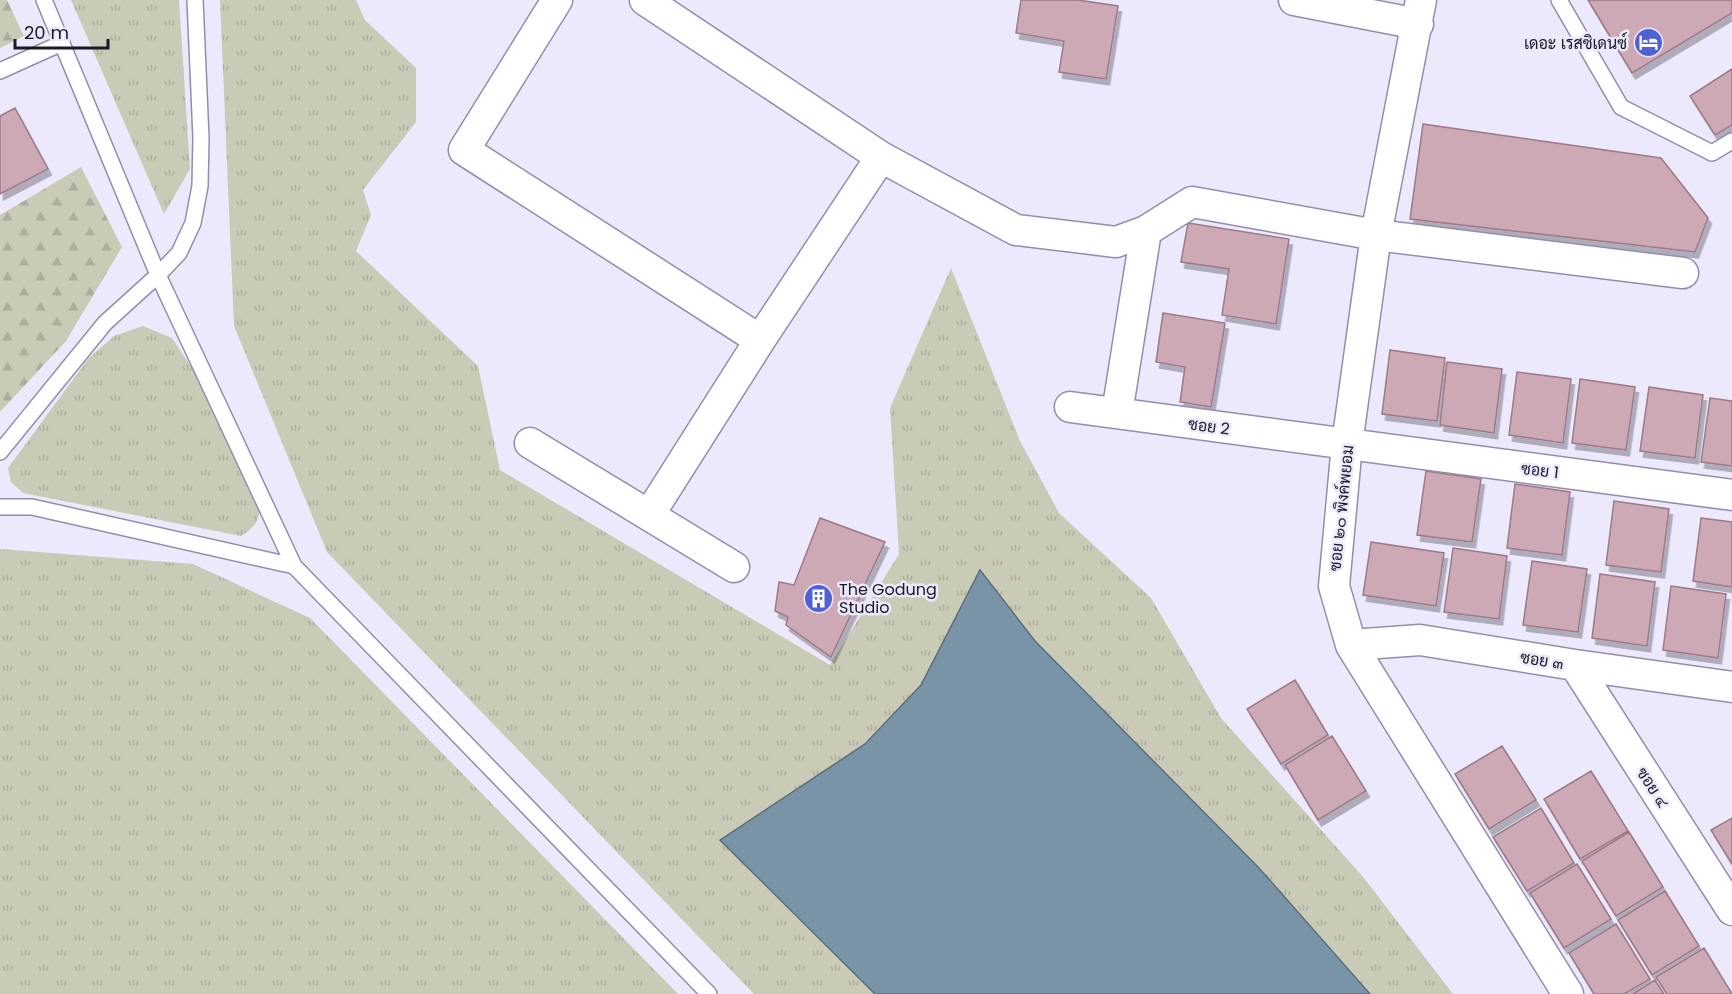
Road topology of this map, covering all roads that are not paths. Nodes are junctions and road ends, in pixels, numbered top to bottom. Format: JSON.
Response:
{"nodes":[{"id":1,"x":44,"y":0,"type":"edge"},
{"id":2,"x":195,"y":0,"type":"edge"},
{"id":3,"x":556,"y":0,"type":"edge"},
{"id":4,"x":645,"y":0,"type":"edge"},
{"id":5,"x":1294,"y":0,"type":"edge"},
{"id":6,"x":1559,"y":0,"type":"edge"},
{"id":7,"x":1419,"y":12,"type":"edge"},
{"id":8,"x":62,"y":43,"type":"junction"},
{"id":9,"x":0,"y":71,"type":"edge"},
{"id":10,"x":1732,"y":141,"type":"edge"},
{"id":11,"x":881,"y":157,"type":"junction"},
{"id":12,"x":1146,"y":231,"type":"junction"},
{"id":13,"x":1376,"y":235,"type":"junction"},
{"id":14,"x":1683,"y":273,"type":"dead end"},
{"id":15,"x":158,"y":276,"type":"junction"},
{"id":16,"x":760,"y":340,"type":"junction"},
{"id":17,"x":1070,"y":407,"type":"dead end"},
{"id":18,"x":1117,"y":413,"type":"junction"},
{"id":19,"x":530,"y":443,"type":"dead end"},
{"id":20,"x":1347,"y":444,"type":"junction"},
{"id":21,"x":0,"y":452,"type":"edge"},
{"id":22,"x":1732,"y":495,"type":"edge"},
{"id":23,"x":0,"y":507,"type":"edge"},
{"id":24,"x":649,"y":515,"type":"junction"},
{"id":25,"x":294,"y":566,"type":"junction"},
{"id":26,"x":734,"y":567,"type":"dead end"},
{"id":27,"x":1351,"y":645,"type":"junction"},
{"id":28,"x":1575,"y":665,"type":"junction"},
{"id":29,"x":1732,"y":687,"type":"edge"},
{"id":30,"x":1732,"y":910,"type":"edge"},
{"id":31,"x":710,"y":994,"type":"edge"},
{"id":32,"x":1568,"y":994,"type":"edge"}],
"edges":[{"from":1,"to":8,"type":"lane"},
{"from":2,"to":15,"type":"lane"},
{"from":3,"to":16,"type":"street"},
{"from":4,"to":11,"type":"street"},
{"from":5,"to":7,"type":"street"},
{"from":6,"to":10,"type":"lane"},
{"from":7,"to":13,"type":"street","name":"ซอย ๒๐ พิงค์พยอม"},
{"from":8,"to":9,"type":"lane"},
{"from":8,"to":15,"type":"lane"},
{"from":11,"to":12,"type":"street"},
{"from":11,"to":16,"type":"street"},
{"from":12,"to":13,"type":"street"},
{"from":12,"to":18,"type":"street"},
{"from":13,"to":14,"type":"street"},
{"from":13,"to":20,"type":"street","name":"ซอย ๒๐ พิงค์พยอม"},
{"from":15,"to":21,"type":"lane"},
{"from":15,"to":25,"type":"lane"},
{"from":16,"to":24,"type":"street"},
{"from":17,"to":18,"type":"street","name":"ซอย 2"},
{"from":18,"to":20,"type":"street","name":"ซอย 2"},
{"from":19,"to":24,"type":"street"},
{"from":20,"to":22,"type":"street","name":"ซอย 1"},
{"from":20,"to":27,"type":"street","name":"ซอย ๒๐ พิงค์พยอม"},
{"from":23,"to":25,"type":"lane"},
{"from":24,"to":26,"type":"street"},
{"from":25,"to":31,"type":"lane"},
{"from":27,"to":28,"type":"street","name":"ซอย ๓"},
{"from":27,"to":32,"type":"street","name":"ซอย ๒๐ พิงค์พยอม"},
{"from":28,"to":29,"type":"street","name":"ซอย ๓"},
{"from":28,"to":30,"type":"street","name":"ซอย ๔"}]}
